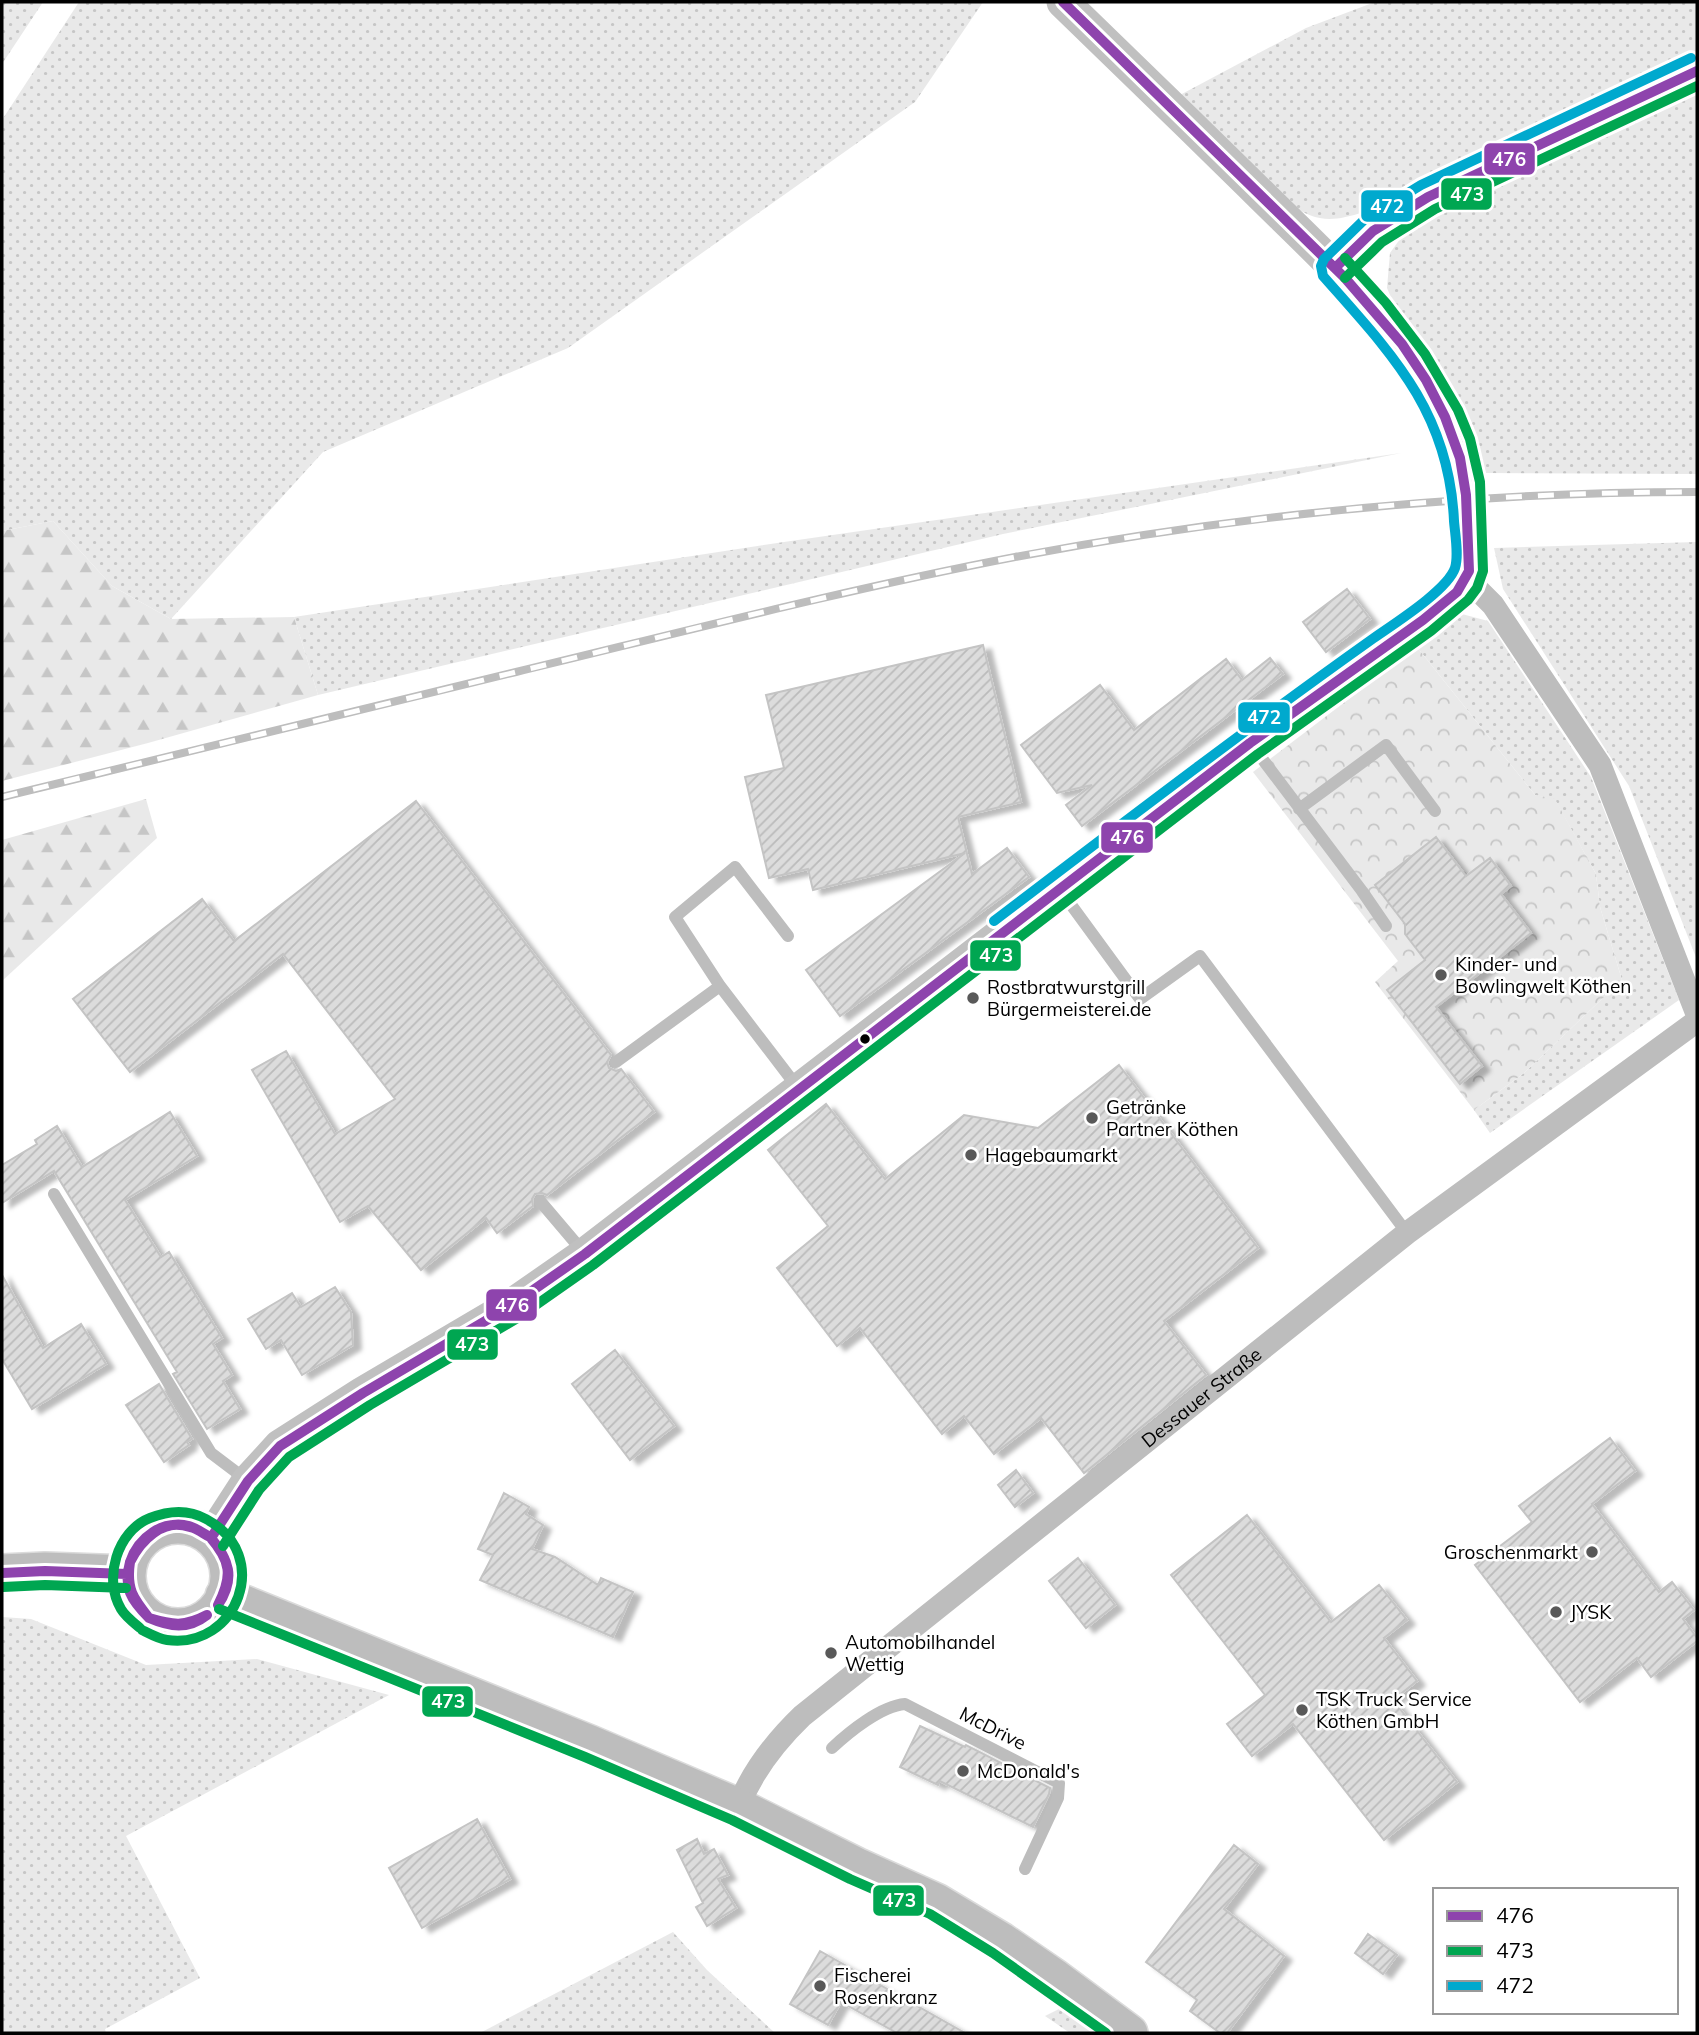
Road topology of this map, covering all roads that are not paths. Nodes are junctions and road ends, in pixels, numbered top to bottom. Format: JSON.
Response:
{"nodes":[{"id":1,"x":1063,"y":2,"type":"edge"},
{"id":2,"x":1697,"y":71,"type":"edge"},
{"id":3,"x":1335,"y":268,"type":"junction"},
{"id":4,"x":1467,"y":570,"type":"junction"},
{"id":5,"x":1250,"y":743,"type":"junction"},
{"id":6,"x":1299,"y":809,"type":"junction"},
{"id":7,"x":1435,"y":811,"type":"dead end"},
{"id":8,"x":1059,"y":889,"type":"junction"},
{"id":9,"x":1386,"y":926,"type":"dead end"},
{"id":10,"x":788,"y":936,"type":"dead end"},
{"id":11,"x":720,"y":986,"type":"junction"},
{"id":12,"x":1697,"y":1014,"type":"edge"},
{"id":13,"x":1697,"y":1021,"type":"edge"},
{"id":14,"x":616,"y":1062,"type":"dead end"},
{"id":15,"x":799,"y":1088,"type":"junction"},
{"id":16,"x":54,"y":1194,"type":"dead end"},
{"id":17,"x":540,"y":1201,"type":"dead end"},
{"id":18,"x":1407,"y":1233,"type":"junction"},
{"id":19,"x":585,"y":1254,"type":"junction"},
{"id":20,"x":248,"y":1481,"type":"junction"},
{"id":21,"x":211,"y":1538,"type":"junction"},
{"id":22,"x":2,"y":1573,"type":"edge"},
{"id":23,"x":127,"y":1574,"type":"junction"},
{"id":24,"x":224,"y":1596,"type":"junction"},
{"id":25,"x":832,"y":1748,"type":"dead end"},
{"id":26,"x":738,"y":1807,"type":"junction"},
{"id":27,"x":1025,"y":1869,"type":"dead end"},
{"id":28,"x":1129,"y":2033,"type":"edge"}],
"edges":[{"from":1,"to":3,"type":"street"},
{"from":2,"to":3,"type":"street"},
{"from":3,"to":4,"type":"street","bridge":true},
{"from":4,"to":5,"type":"street"},
{"from":4,"to":12,"type":"street"},
{"from":5,"to":6,"type":"lane"},
{"from":5,"to":8,"type":"street"},
{"from":6,"to":7,"type":"lane"},
{"from":6,"to":9,"type":"lane"},
{"from":8,"to":15,"type":"street"},
{"from":8,"to":18,"type":"lane"},
{"from":10,"to":11,"type":"lane"},
{"from":11,"to":14,"type":"lane"},
{"from":11,"to":15,"type":"lane"},
{"from":13,"to":18,"type":"street","name":"Dessauer Straße"},
{"from":15,"to":19,"type":"street"},
{"from":16,"to":20,"type":"lane"},
{"from":17,"to":19,"type":"lane"},
{"from":18,"to":26,"type":"street","name":"Dessauer Straße"},
{"from":19,"to":20,"type":"street"},
{"from":20,"to":21,"type":"street"},
{"from":21,"to":23,"type":"main road"},
{"from":21,"to":24,"type":"main road"},
{"from":22,"to":23,"type":"main road"},
{"from":23,"to":24,"type":"main road"},
{"from":24,"to":26,"type":"main road"},
{"from":25,"to":27,"type":"lane","name":"McDrive"},
{"from":26,"to":28,"type":"main road"}]}
